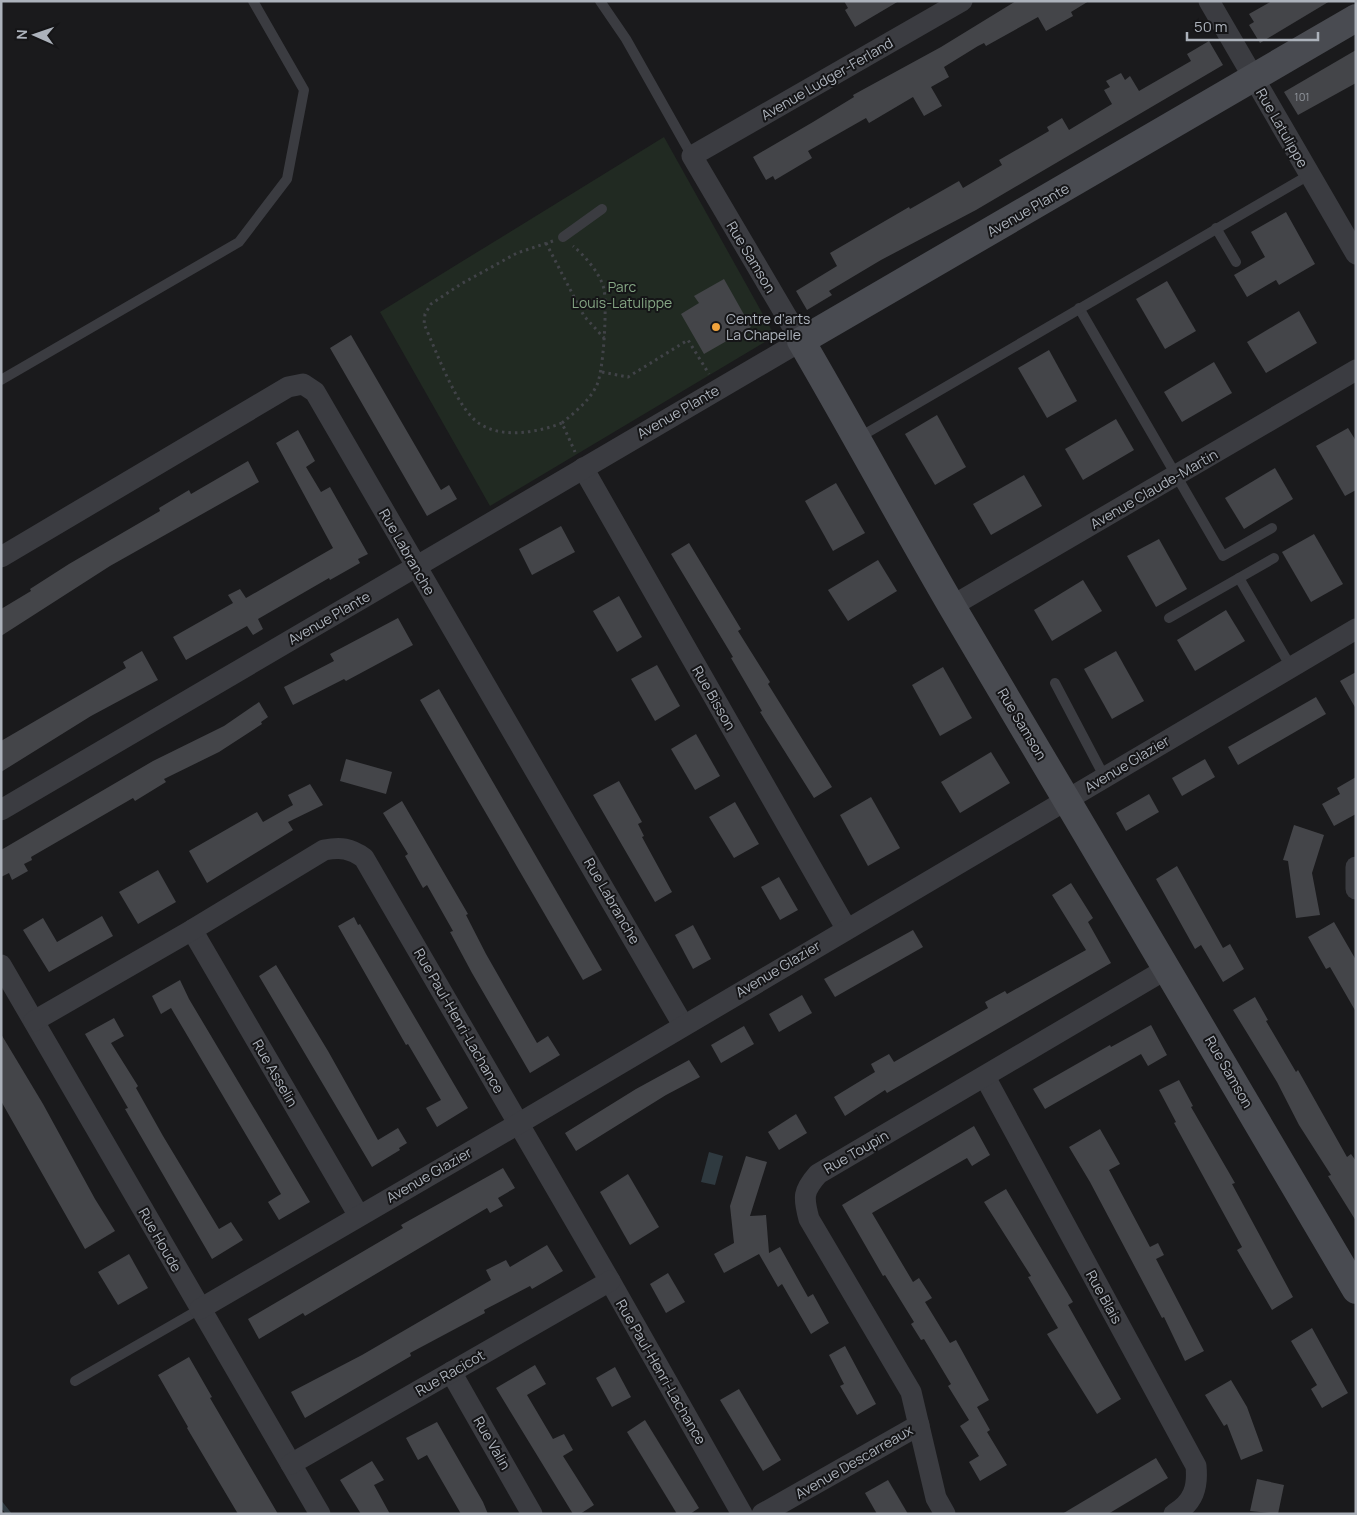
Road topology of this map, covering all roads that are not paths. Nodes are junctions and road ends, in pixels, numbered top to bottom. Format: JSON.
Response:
{"nodes":[{"id":1,"x":253,"y":1,"type":"edge"},
{"id":2,"x":600,"y":1,"type":"edge"},
{"id":3,"x":962,"y":1,"type":"edge"},
{"id":4,"x":1209,"y":1,"type":"edge"},
{"id":5,"x":1356,"y":18,"type":"edge"},
{"id":6,"x":1254,"y":79,"type":"junction"},
{"id":7,"x":692,"y":156,"type":"junction"},
{"id":8,"x":1309,"y":174,"type":"junction"},
{"id":9,"x":602,"y":209,"type":"dead end"},
{"id":10,"x":1216,"y":228,"type":"junction"},
{"id":11,"x":563,"y":238,"type":"road end"},
{"id":12,"x":1356,"y":254,"type":"edge"},
{"id":13,"x":1236,"y":262,"type":"dead end"},
{"id":14,"x":1079,"y":308,"type":"junction"},
{"id":15,"x":801,"y":341,"type":"junction"},
{"id":16,"x":1356,"y":370,"type":"edge"},
{"id":17,"x":1,"y":380,"type":"edge"},
{"id":18,"x":858,"y":438,"type":"junction"},
{"id":19,"x":583,"y":468,"type":"junction"},
{"id":20,"x":1178,"y":476,"type":"junction"},
{"id":21,"x":1272,"y":528,"type":"dead end"},
{"id":22,"x":1,"y":557,"type":"edge"},
{"id":23,"x":1274,"y":558,"type":"dead end"},
{"id":24,"x":416,"y":567,"type":"junction"},
{"id":25,"x":1239,"y":578,"type":"junction"},
{"id":26,"x":952,"y":606,"type":"junction"},
{"id":27,"x":1169,"y":618,"type":"dead end"},
{"id":28,"x":1356,"y":629,"type":"edge"},
{"id":29,"x":1291,"y":667,"type":"junction"},
{"id":30,"x":1055,"y":683,"type":"dead end"},
{"id":31,"x":1105,"y":778,"type":"junction"},
{"id":32,"x":1067,"y":800,"type":"junction"},
{"id":33,"x":1,"y":810,"type":"edge"},
{"id":34,"x":1356,"y":867,"type":"edge"},
{"id":35,"x":1356,"y":888,"type":"edge"},
{"id":36,"x":846,"y":928,"type":"junction"},
{"id":37,"x":192,"y":930,"type":"junction"},
{"id":38,"x":1,"y":965,"type":"edge"},
{"id":39,"x":1168,"y":968,"type":"junction"},
{"id":40,"x":34,"y":1021,"type":"junction"},
{"id":41,"x":684,"y":1025,"type":"junction"},
{"id":42,"x":985,"y":1077,"type":"junction"},
{"id":43,"x":518,"y":1124,"type":"junction"},
{"id":44,"x":358,"y":1216,"type":"junction"},
{"id":45,"x":610,"y":1280,"type":"junction"},
{"id":46,"x":1356,"y":1290,"type":"edge"},
{"id":47,"x":200,"y":1309,"type":"junction"},
{"id":48,"x":451,"y":1372,"type":"junction"},
{"id":49,"x":74,"y":1381,"type":"dead end"},
{"id":50,"x":919,"y":1425,"type":"junction"},
{"id":51,"x":291,"y":1464,"type":"junction"},
{"id":52,"x":320,"y":1514,"type":"edge"},
{"id":53,"x":532,"y":1514,"type":"edge"},
{"id":54,"x":742,"y":1514,"type":"edge"},
{"id":55,"x":762,"y":1514,"type":"edge"},
{"id":56,"x":945,"y":1514,"type":"edge"},
{"id":57,"x":1174,"y":1514,"type":"edge"}],
"edges":[{"from":1,"to":17,"type":"lane"},
{"from":2,"to":7,"type":"lane"},
{"from":3,"to":7,"type":"street","name":"Avenue Ludger-Ferland"},
{"from":4,"to":6,"type":"street","name":"Rue Latulippe"},
{"from":5,"to":6,"type":"street","name":"Avenue Plante"},
{"from":6,"to":8,"type":"street","name":"Rue Latulippe"},
{"from":6,"to":15,"type":"street","name":"Avenue Plante"},
{"from":7,"to":15,"type":"street","name":"Rue Samson"},
{"from":8,"to":10,"type":"lane"},
{"from":8,"to":12,"type":"street","name":"Rue Latulippe"},
{"from":9,"to":11,"type":"lane"},
{"from":10,"to":13,"type":"lane"},
{"from":10,"to":14,"type":"lane"},
{"from":14,"to":18,"type":"lane"},
{"from":14,"to":20,"type":"lane"},
{"from":15,"to":18,"type":"street","name":"Rue Samson"},
{"from":15,"to":19,"type":"street","name":"Avenue Plante"},
{"from":16,"to":20,"type":"street","name":"Avenue Claude-Martin"},
{"from":18,"to":26,"type":"street","name":"Rue Samson"},
{"from":19,"to":24,"type":"street","name":"Avenue Plante"},
{"from":19,"to":36,"type":"street","name":"Rue Bisson"},
{"from":20,"to":21,"type":"lane"},
{"from":20,"to":26,"type":"street","name":"Avenue Claude-Martin"},
{"from":22,"to":24,"type":"street","name":"Rue Labranche"},
{"from":23,"to":25,"type":"lane"},
{"from":24,"to":33,"type":"street","name":"Avenue Plante"},
{"from":24,"to":41,"type":"street","name":"Rue Labranche"},
{"from":25,"to":27,"type":"lane"},
{"from":25,"to":29,"type":"lane"},
{"from":26,"to":32,"type":"street","name":"Rue Samson"},
{"from":28,"to":29,"type":"street","name":"Avenue Glazier"},
{"from":29,"to":31,"type":"street","name":"Avenue Glazier"},
{"from":30,"to":31,"type":"lane"},
{"from":31,"to":32,"type":"street","name":"Avenue Glazier"},
{"from":32,"to":36,"type":"street","name":"Avenue Glazier"},
{"from":32,"to":39,"type":"street","name":"Rue Samson"},
{"from":34,"to":35,"type":"street"},
{"from":36,"to":41,"type":"street","name":"Avenue Glazier"},
{"from":37,"to":40,"type":"street","name":"Rue Paul-Henri-Lachance"},
{"from":37,"to":43,"type":"street","name":"Rue Paul-Henri-Lachance"},
{"from":37,"to":44,"type":"street","name":"Rue Asselin"},
{"from":38,"to":40,"type":"street","name":"Rue Houde"},
{"from":39,"to":42,"type":"street","name":"Rue Toupin"},
{"from":39,"to":46,"type":"street","name":"Rue Samson"},
{"from":40,"to":47,"type":"street","name":"Rue Houde"},
{"from":41,"to":43,"type":"street","name":"Avenue Glazier"},
{"from":42,"to":50,"type":"street","name":"Rue Toupin"},
{"from":42,"to":57,"type":"street","name":"Rue Blais"},
{"from":43,"to":44,"type":"street","name":"Avenue Glazier"},
{"from":43,"to":45,"type":"street","name":"Rue Paul-Henri-Lachance"},
{"from":44,"to":47,"type":"street","name":"Avenue Glazier"},
{"from":45,"to":48,"type":"street","name":"Rue Racicot"},
{"from":45,"to":54,"type":"street","name":"Rue Paul-Henri-Lachance"},
{"from":47,"to":49,"type":"lane"},
{"from":47,"to":51,"type":"street","name":"Rue Houde"},
{"from":48,"to":51,"type":"street","name":"Rue Racicot"},
{"from":48,"to":53,"type":"street","name":"Rue Valin"},
{"from":50,"to":55,"type":"street","name":"Avenue Descarreaux"},
{"from":50,"to":56,"type":"street","name":"Rue Toupin"},
{"from":51,"to":52,"type":"street","name":"Rue Houde"}]}
